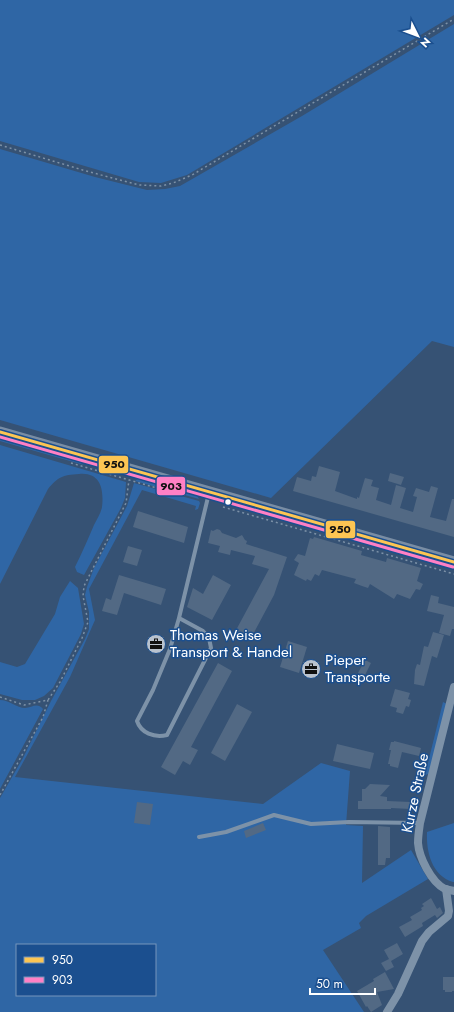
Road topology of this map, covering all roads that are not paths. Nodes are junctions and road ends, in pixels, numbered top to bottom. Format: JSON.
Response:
{"nodes":[{"id":1,"x":0,"y":432,"type":"edge"},
{"id":2,"x":208,"y":497,"type":"junction"},
{"id":3,"x":454,"y":562,"type":"edge"},
{"id":4,"x":179,"y":618,"type":"junction"},
{"id":5,"x":454,"y":687,"type":"edge"},
{"id":6,"x":420,"y":823,"type":"junction"},
{"id":7,"x":199,"y":837,"type":"dead end"},
{"id":8,"x":450,"y":890,"type":"edge"},
{"id":9,"x":387,"y":1012,"type":"edge"}],
"edges":[{"from":1,"to":2,"type":"street"},
{"from":2,"to":3,"type":"street"},
{"from":2,"to":4,"type":"lane"},
{"from":4,"to":4,"type":"lane"},
{"from":5,"to":6,"type":"street","name":"Kurze Straße"},
{"from":6,"to":7,"type":"lane"},
{"from":6,"to":8,"type":"street","name":"Kurze Straße"},
{"from":8,"to":9,"type":"street"}]}
